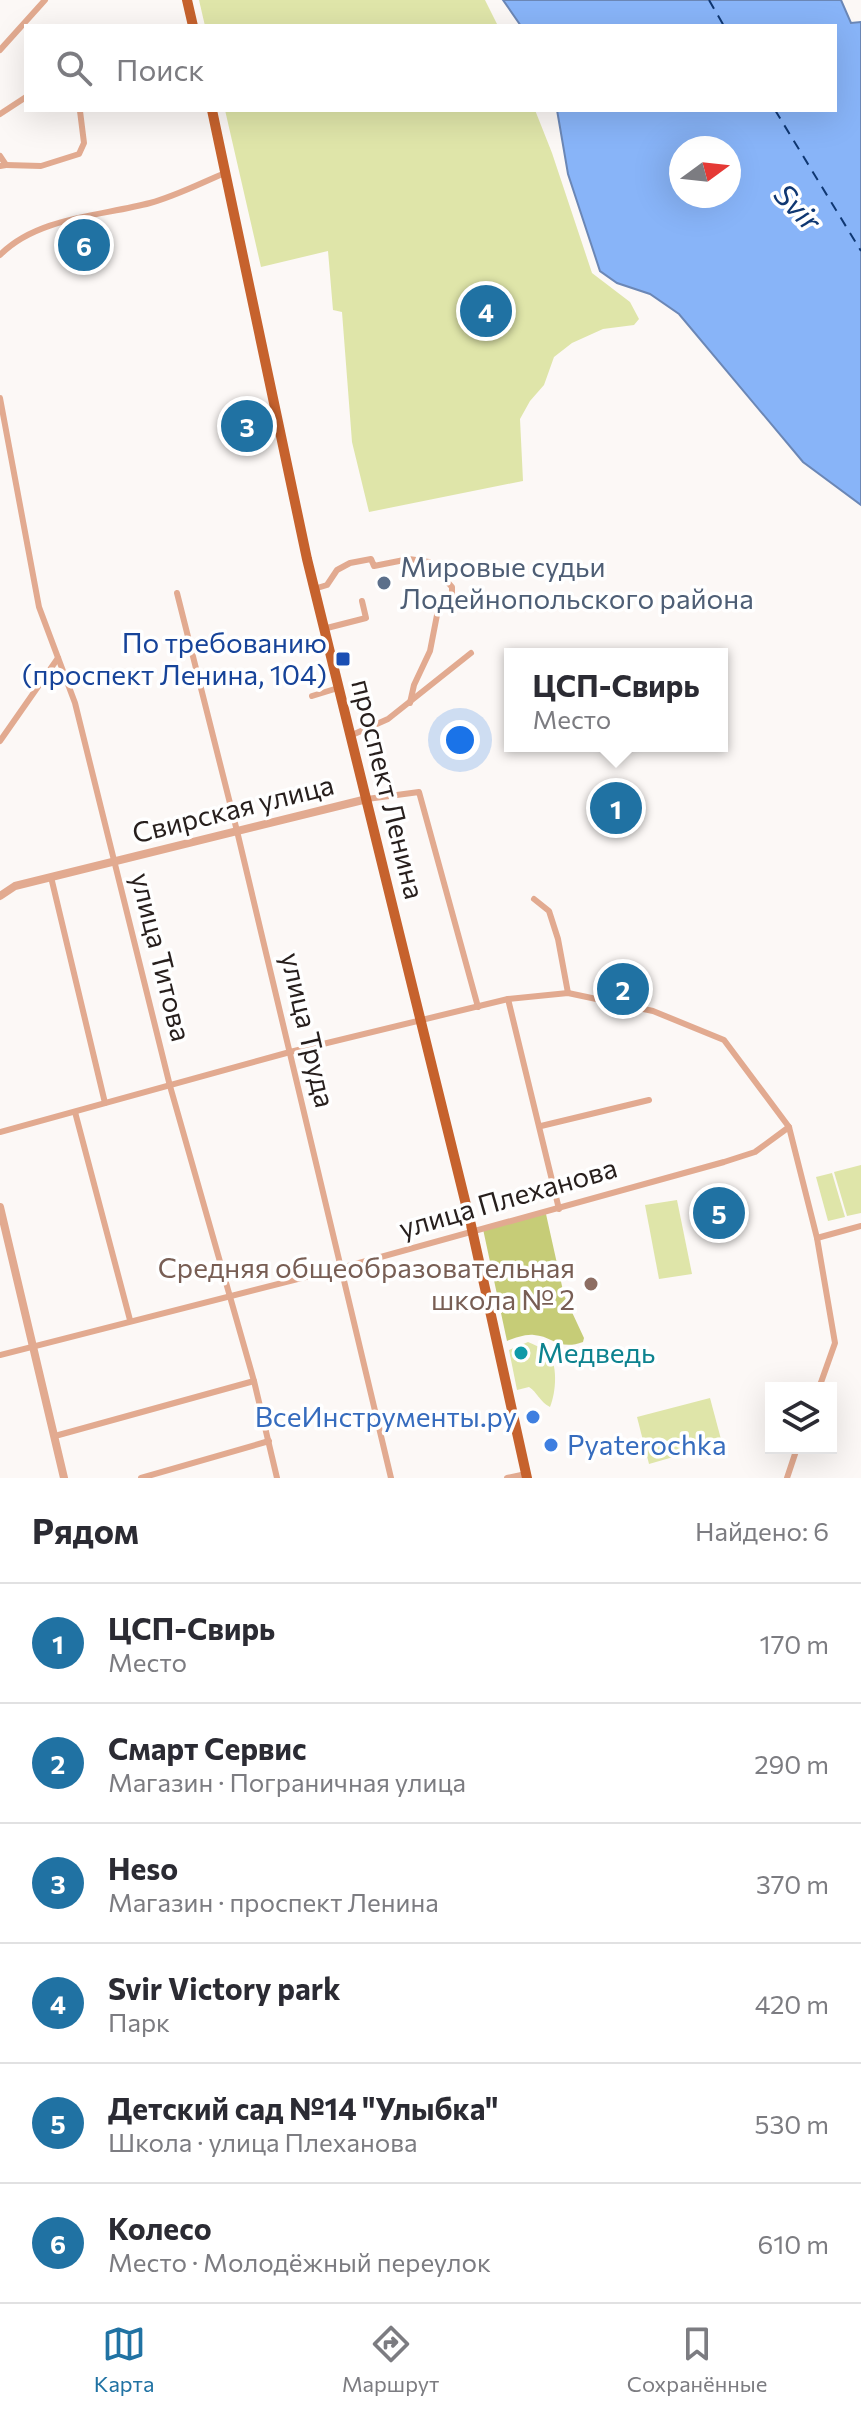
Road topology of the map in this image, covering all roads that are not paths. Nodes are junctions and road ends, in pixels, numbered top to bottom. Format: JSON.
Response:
{"nodes":[{"id":1,"x":45,"y":0,"type":"edge"},
{"id":2,"x":187,"y":0,"type":"edge"},
{"id":3,"x":193,"y":24,"type":"edge"},
{"id":4,"x":0,"y":50,"type":"edge"},
{"id":5,"x":24,"y":98,"type":"edge"},
{"id":6,"x":80,"y":112,"type":"edge"},
{"id":7,"x":212,"y":112,"type":"edge"},
{"id":8,"x":0,"y":114,"type":"edge"},
{"id":9,"x":0,"y":156,"type":"edge"},
{"id":10,"x":3,"y":165,"type":"edge"},
{"id":11,"x":225,"y":173,"type":"junction"},
{"id":12,"x":0,"y":255,"type":"edge"},
{"id":13,"x":0,"y":398,"type":"edge"},
{"id":14,"x":314,"y":589,"type":"junction"},
{"id":15,"x":177,"y":593,"type":"dead end"},
{"id":16,"x":362,"y":601,"type":"dead end"},
{"id":17,"x":323,"y":629,"type":"junction"},
{"id":18,"x":471,"y":653,"type":"dead end"},
{"id":19,"x":58,"y":658,"type":"junction"},
{"id":20,"x":338,"y":688,"type":"junction"},
{"id":21,"x":312,"y":696,"type":"dead end"},
{"id":22,"x":410,"y":703,"type":"junction"},
{"id":23,"x":352,"y":735,"type":"junction"},
{"id":24,"x":0,"y":741,"type":"edge"},
{"id":25,"x":367,"y":799,"type":"junction"},
{"id":26,"x":237,"y":831,"type":"junction"},
{"id":27,"x":114,"y":863,"type":"junction"},
{"id":28,"x":55,"y":876,"type":"junction"},
{"id":29,"x":0,"y":896,"type":"edge"},
{"id":30,"x":534,"y":899,"type":"dead end"},
{"id":31,"x":568,"y":993,"type":"junction"},
{"id":32,"x":508,"y":999,"type":"junction"},
{"id":33,"x":478,"y":1007,"type":"junction"},
{"id":34,"x":421,"y":1022,"type":"junction"},
{"id":35,"x":290,"y":1052,"type":"junction"},
{"id":36,"x":170,"y":1086,"type":"junction"},
{"id":37,"x":649,"y":1100,"type":"dead end"},
{"id":38,"x":105,"y":1103,"type":"junction"},
{"id":39,"x":75,"y":1112,"type":"junction"},
{"id":40,"x":541,"y":1126,"type":"junction"},
{"id":41,"x":789,"y":1127,"type":"junction"},
{"id":42,"x":0,"y":1132,"type":"edge"},
{"id":43,"x":0,"y":1207,"type":"edge"},
{"id":44,"x":559,"y":1209,"type":"junction"},
{"id":45,"x":861,"y":1226,"type":"edge"},
{"id":46,"x":473,"y":1232,"type":"junction"},
{"id":47,"x":817,"y":1238,"type":"junction"},
{"id":48,"x":341,"y":1268,"type":"junction"},
{"id":49,"x":231,"y":1297,"type":"junction"},
{"id":50,"x":130,"y":1320,"type":"junction"},
{"id":51,"x":31,"y":1346,"type":"junction"},
{"id":52,"x":0,"y":1355,"type":"edge"},
{"id":53,"x":254,"y":1381,"type":"junction"},
{"id":54,"x":821,"y":1382,"type":"edge"},
{"id":55,"x":55,"y":1436,"type":"junction"},
{"id":56,"x":269,"y":1441,"type":"junction"},
{"id":57,"x":795,"y":1454,"type":"edge"},
{"id":58,"x":526,"y":1476,"type":"edge"},
{"id":59,"x":64,"y":1478,"type":"edge"},
{"id":60,"x":141,"y":1478,"type":"edge"},
{"id":61,"x":277,"y":1478,"type":"edge"},
{"id":62,"x":391,"y":1478,"type":"edge"},
{"id":63,"x":507,"y":1478,"type":"edge"},
{"id":64,"x":787,"y":1478,"type":"edge"}],
"edges":[{"from":1,"to":4,"type":"street"},
{"from":2,"to":3,"type":"main road"},
{"from":5,"to":8,"type":"street"},
{"from":6,"to":10,"type":"street"},
{"from":7,"to":11,"type":"main road","name":"проспект Ленина"},
{"from":9,"to":10,"type":"street"},
{"from":11,"to":12,"type":"street"},
{"from":11,"to":14,"type":"main road","name":"проспект Ленина"},
{"from":13,"to":19,"type":"street","name":"улица Титова"},
{"from":14,"to":17,"type":"main road","name":"проспект Ленина"},
{"from":14,"to":22,"type":"street"},
{"from":15,"to":26,"type":"street","name":"улица Труда"},
{"from":16,"to":17,"type":"street"},
{"from":17,"to":20,"type":"main road","name":"проспект Ленина"},
{"from":18,"to":22,"type":"street"},
{"from":19,"to":24,"type":"street"},
{"from":19,"to":27,"type":"street","name":"улица Титова"},
{"from":20,"to":21,"type":"street"},
{"from":20,"to":23,"type":"main road","name":"проспект Ленина"},
{"from":22,"to":23,"type":"street"},
{"from":23,"to":25,"type":"main road","name":"проспект Ленина"},
{"from":25,"to":26,"type":"street","name":"Свирская улица"},
{"from":25,"to":33,"type":"street","name":"Свирская улица"},
{"from":25,"to":34,"type":"main road","name":"проспект Ленина"},
{"from":26,"to":27,"type":"street","name":"Свирская улица"},
{"from":26,"to":35,"type":"street","name":"улица Труда"},
{"from":27,"to":28,"type":"street","name":"Свирская улица"},
{"from":27,"to":36,"type":"street","name":"улица Титова"},
{"from":28,"to":29,"type":"street","name":"Свирская улица"},
{"from":28,"to":38,"type":"street"},
{"from":30,"to":31,"type":"street"},
{"from":31,"to":32,"type":"street"},
{"from":31,"to":41,"type":"street"},
{"from":32,"to":33,"type":"street"},
{"from":32,"to":40,"type":"street"},
{"from":33,"to":34,"type":"street"},
{"from":34,"to":35,"type":"street"},
{"from":34,"to":46,"type":"main road","name":"проспект Ленина"},
{"from":35,"to":36,"type":"street"},
{"from":35,"to":48,"type":"street","name":"улица Труда"},
{"from":36,"to":38,"type":"street"},
{"from":36,"to":49,"type":"street","name":"улица Титова"},
{"from":37,"to":40,"type":"street"},
{"from":38,"to":39,"type":"street"},
{"from":39,"to":42,"type":"street"},
{"from":39,"to":50,"type":"street"},
{"from":40,"to":44,"type":"street"},
{"from":41,"to":44,"type":"street","name":"улица Плеханова"},
{"from":41,"to":47,"type":"street"},
{"from":43,"to":51,"type":"street"},
{"from":44,"to":46,"type":"street","name":"улица Плеханова"},
{"from":45,"to":47,"type":"street"},
{"from":46,"to":48,"type":"street","name":"улица Плеханова"},
{"from":46,"to":58,"type":"main road","name":"проспект Ленина"},
{"from":47,"to":54,"type":"street"},
{"from":48,"to":49,"type":"street","name":"улица Плеханова"},
{"from":48,"to":62,"type":"street","name":"улица Труда"},
{"from":49,"to":50,"type":"street","name":"улица Плеханова"},
{"from":49,"to":53,"type":"street","name":"улица Титова"},
{"from":50,"to":51,"type":"street","name":"улица Плеханова"},
{"from":51,"to":52,"type":"street","name":"улица Плеханова"},
{"from":51,"to":55,"type":"street"},
{"from":53,"to":55,"type":"street"},
{"from":53,"to":56,"type":"street","name":"улица Титова"},
{"from":55,"to":59,"type":"street"},
{"from":56,"to":60,"type":"street"},
{"from":56,"to":61,"type":"street","name":"улица Титова"},
{"from":57,"to":64,"type":"street"},
{"from":58,"to":63,"type":"street"}]}
